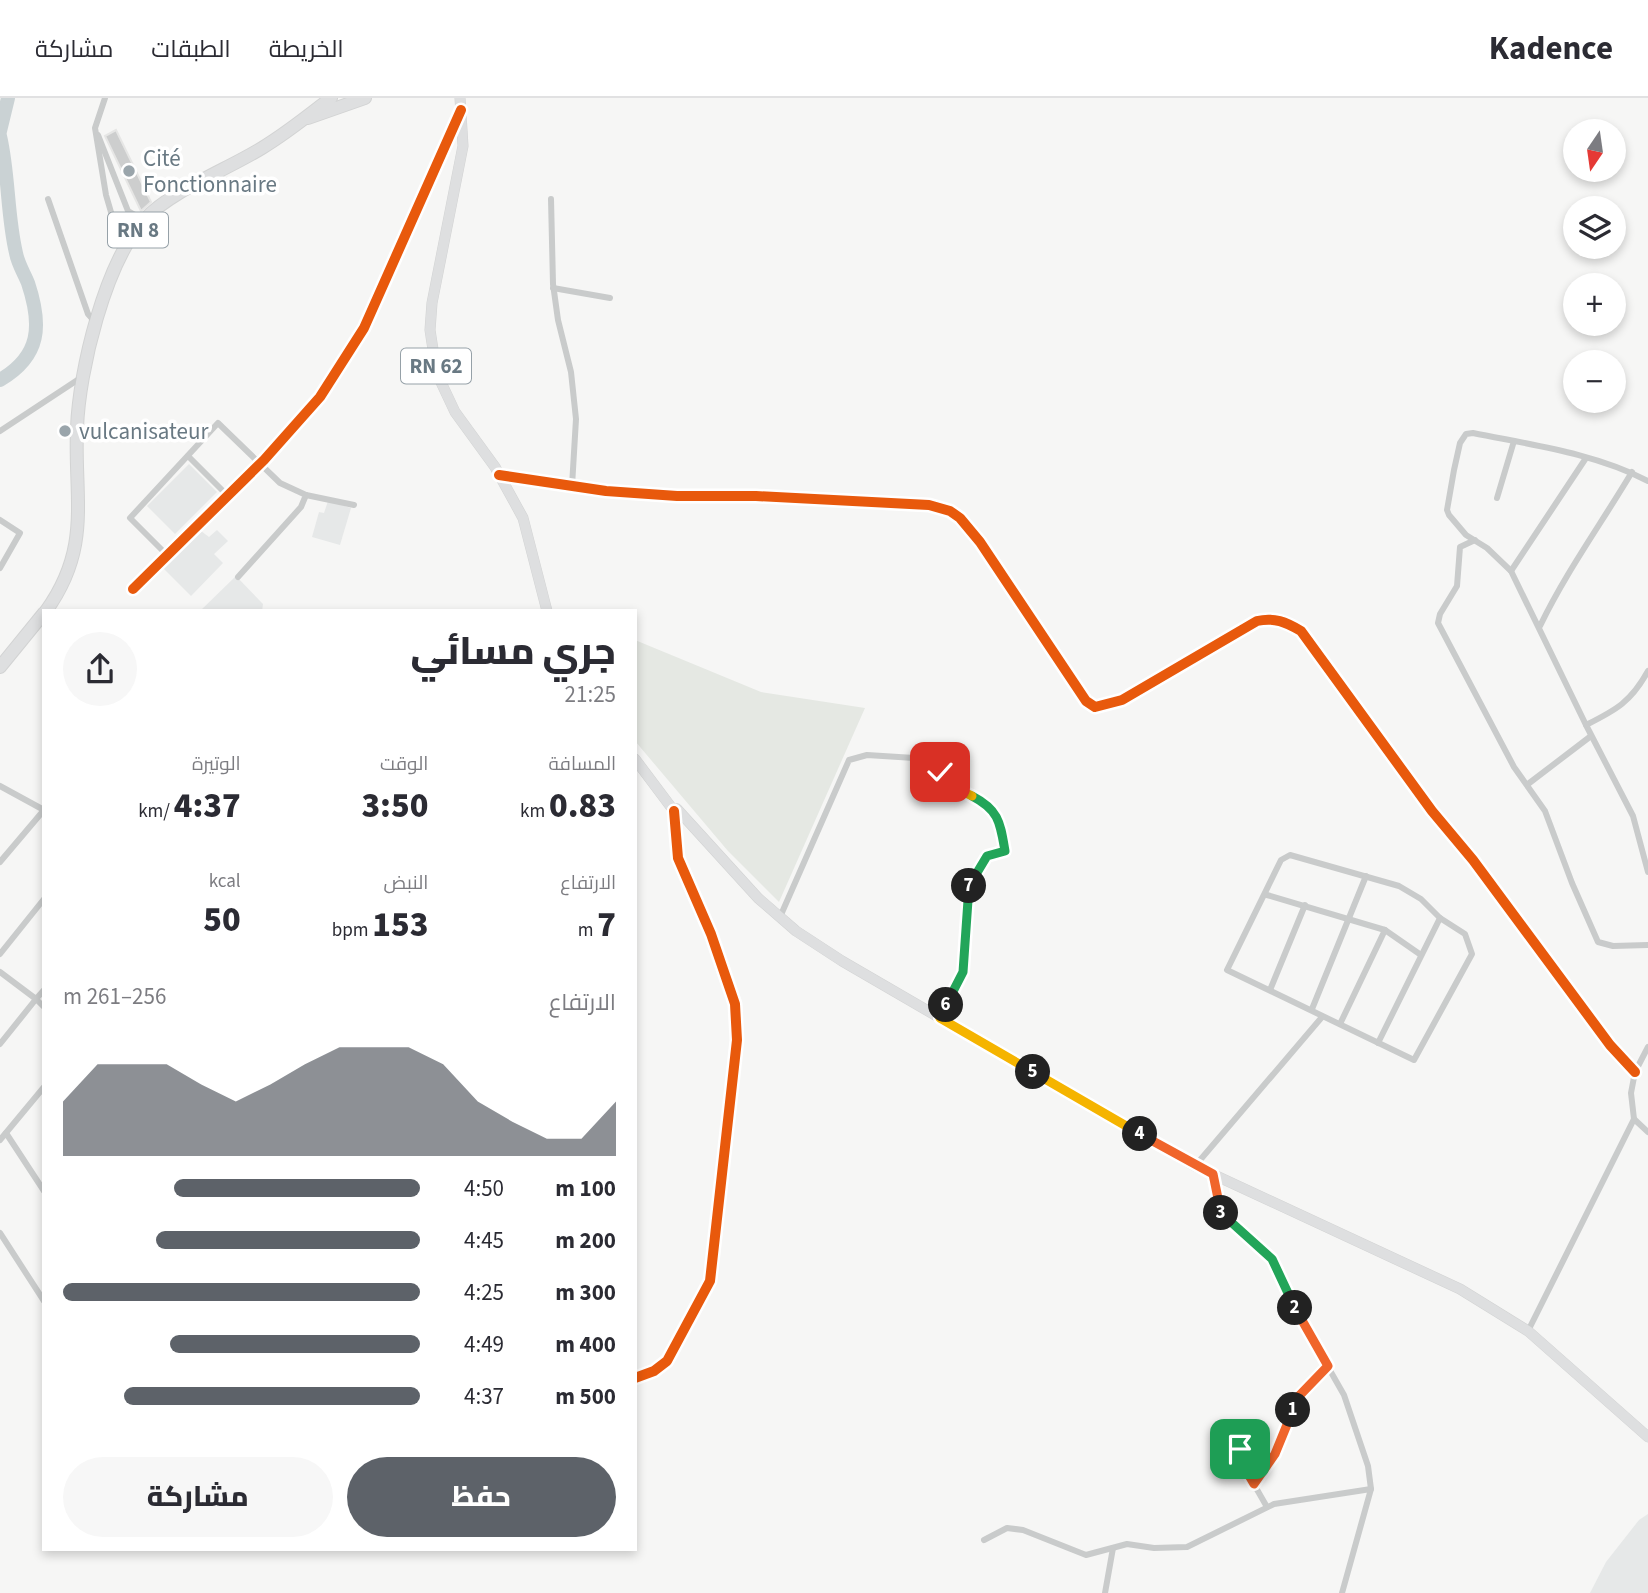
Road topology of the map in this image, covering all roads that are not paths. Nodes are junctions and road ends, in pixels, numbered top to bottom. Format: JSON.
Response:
{"nodes":[{"id":1,"x":105,"y":98,"type":"edge"},
{"id":2,"x":331,"y":98,"type":"edge"},
{"id":3,"x":365,"y":98,"type":"edge"},
{"id":4,"x":460,"y":98,"type":"edge"},
{"id":5,"x":461,"y":110,"type":"junction"},
{"id":6,"x":304,"y":119,"type":"junction"},
{"id":7,"x":95,"y":128,"type":"junction"},
{"id":8,"x":48,"y":199,"type":"dead end"},
{"id":9,"x":551,"y":200,"type":"dead end"},
{"id":10,"x":112,"y":214,"type":"junction"},
{"id":11,"x":144,"y":220,"type":"junction"},
{"id":12,"x":130,"y":242,"type":"junction"},
{"id":13,"x":553,"y":288,"type":"junction"},
{"id":14,"x":610,"y":298,"type":"dead end"},
{"id":15,"x":96,"y":323,"type":"junction"},
{"id":16,"x":82,"y":377,"type":"junction"},
{"id":17,"x":0,"y":431,"type":"edge"},
{"id":18,"x":1514,"y":441,"type":"junction"},
{"id":19,"x":188,"y":456,"type":"junction"},
{"id":20,"x":1586,"y":458,"type":"junction"},
{"id":21,"x":259,"y":466,"type":"junction"},
{"id":22,"x":1632,"y":472,"type":"junction"},
{"id":23,"x":499,"y":475,"type":"junction"},
{"id":24,"x":1648,"y":481,"type":"edge"},
{"id":25,"x":572,"y":486,"type":"junction"},
{"id":26,"x":306,"y":495,"type":"junction"},
{"id":27,"x":228,"y":496,"type":"junction"},
{"id":28,"x":1497,"y":498,"type":"dead end"},
{"id":29,"x":354,"y":505,"type":"dead end"},
{"id":30,"x":0,"y":520,"type":"edge"},
{"id":31,"x":1475,"y":540,"type":"junction"},
{"id":32,"x":167,"y":555,"type":"junction"},
{"id":33,"x":0,"y":568,"type":"edge"},
{"id":34,"x":1511,"y":571,"type":"junction"},
{"id":35,"x":238,"y":577,"type":"dead end"},
{"id":36,"x":133,"y":589,"type":"dead end"},
{"id":37,"x":47,"y":609,"type":"edge"},
{"id":38,"x":546,"y":609,"type":"edge"},
{"id":39,"x":42,"y":616,"type":"edge"},
{"id":40,"x":1540,"y":626,"type":"junction"},
{"id":41,"x":15,"y":648,"type":"junction"},
{"id":42,"x":0,"y":659,"type":"edge"},
{"id":43,"x":0,"y":667,"type":"edge"},
{"id":44,"x":1648,"y":671,"type":"edge"},
{"id":45,"x":1586,"y":725,"type":"junction"},
{"id":46,"x":1591,"y":736,"type":"junction"},
{"id":47,"x":637,"y":761,"type":"edge"},
{"id":48,"x":1528,"y":784,"type":"junction"},
{"id":49,"x":0,"y":786,"type":"edge"},
{"id":50,"x":42,"y":809,"type":"edge"},
{"id":51,"x":674,"y":811,"type":"junction"},
{"id":52,"x":42,"y":812,"type":"edge"},
{"id":53,"x":0,"y":862,"type":"edge"},
{"id":54,"x":1648,"y":872,"type":"edge"},
{"id":55,"x":1366,"y":876,"type":"junction"},
{"id":56,"x":1267,"y":895,"type":"junction"},
{"id":57,"x":42,"y":902,"type":"edge"},
{"id":58,"x":1305,"y":905,"type":"junction"},
{"id":59,"x":780,"y":917,"type":"junction"},
{"id":60,"x":1349,"y":918,"type":"junction"},
{"id":61,"x":1440,"y":918,"type":"junction"},
{"id":62,"x":1385,"y":930,"type":"junction"},
{"id":63,"x":1648,"y":945,"type":"edge"},
{"id":64,"x":0,"y":954,"type":"edge"},
{"id":65,"x":1421,"y":955,"type":"junction"},
{"id":66,"x":0,"y":972,"type":"edge"},
{"id":67,"x":1270,"y":990,"type":"junction"},
{"id":68,"x":42,"y":992,"type":"edge"},
{"id":69,"x":36,"y":999,"type":"junction"},
{"id":70,"x":42,"y":1005,"type":"edge"},
{"id":71,"x":1312,"y":1009,"type":"junction"},
{"id":72,"x":1322,"y":1017,"type":"junction"},
{"id":73,"x":940,"y":1018,"type":"junction"},
{"id":74,"x":1340,"y":1024,"type":"junction"},
{"id":75,"x":1378,"y":1042,"type":"junction"},
{"id":76,"x":0,"y":1044,"type":"edge"},
{"id":77,"x":1648,"y":1047,"type":"edge"},
{"id":78,"x":1635,"y":1072,"type":"junction"},
{"id":79,"x":42,"y":1089,"type":"edge"},
{"id":80,"x":1634,"y":1119,"type":"junction"},
{"id":81,"x":1648,"y":1132,"type":"edge"},
{"id":82,"x":6,"y":1133,"type":"junction"},
{"id":83,"x":0,"y":1140,"type":"edge"},
{"id":84,"x":1195,"y":1166,"type":"junction"},
{"id":85,"x":1213,"y":1174,"type":"junction"},
{"id":86,"x":42,"y":1188,"type":"edge"},
{"id":87,"x":0,"y":1233,"type":"edge"},
{"id":88,"x":42,"y":1298,"type":"edge"},
{"id":89,"x":1528,"y":1331,"type":"junction"},
{"id":90,"x":1328,"y":1366,"type":"junction"},
{"id":91,"x":637,"y":1377,"type":"edge"},
{"id":92,"x":1236,"y":1435,"type":"dead end"},
{"id":93,"x":1648,"y":1437,"type":"edge"},
{"id":94,"x":1254,"y":1484,"type":"junction"},
{"id":95,"x":1371,"y":1489,"type":"junction"},
{"id":96,"x":1267,"y":1507,"type":"junction"},
{"id":97,"x":984,"y":1539,"type":"dead end"},
{"id":98,"x":1113,"y":1548,"type":"junction"},
{"id":99,"x":1105,"y":1593,"type":"edge"},
{"id":100,"x":1342,"y":1593,"type":"edge"}],
"edges":[{"from":1,"to":7,"type":"street"},
{"from":2,"to":6,"type":"highway","number":"RN 8"},
{"from":3,"to":6,"type":"highway"},
{"from":4,"to":5,"type":"main road","number":"RN 62"},
{"from":5,"to":21,"type":"street"},
{"from":5,"to":23,"type":"main road","number":"RN 62"},
{"from":6,"to":11,"type":"highway","number":"RN 8"},
{"from":7,"to":10,"type":"street"},
{"from":7,"to":11,"type":"street"},
{"from":8,"to":15,"type":"street"},
{"from":9,"to":13,"type":"street"},
{"from":10,"to":12,"type":"street"},
{"from":10,"to":12,"type":"street"},
{"from":11,"to":12,"type":"highway","number":"RN 8"},
{"from":12,"to":15,"type":"highway","number":"RN 8"},
{"from":13,"to":14,"type":"street"},
{"from":13,"to":25,"type":"street"},
{"from":15,"to":16,"type":"highway","number":"RN 8"},
{"from":16,"to":17,"type":"street"},
{"from":16,"to":37,"type":"highway","number":"RN 8"},
{"from":18,"to":20,"type":"street"},
{"from":18,"to":28,"type":"street"},
{"from":18,"to":31,"type":"street"},
{"from":19,"to":21,"type":"street"},
{"from":19,"to":27,"type":"street"},
{"from":19,"to":32,"type":"street"},
{"from":20,"to":22,"type":"street"},
{"from":20,"to":34,"type":"street"},
{"from":21,"to":26,"type":"street"},
{"from":21,"to":27,"type":"street"},
{"from":22,"to":24,"type":"street"},
{"from":22,"to":40,"type":"street"},
{"from":23,"to":25,"type":"street"},
{"from":23,"to":38,"type":"main road","number":"RN 62"},
{"from":25,"to":78,"type":"street"},
{"from":26,"to":29,"type":"street"},
{"from":26,"to":35,"type":"street"},
{"from":27,"to":32,"type":"street"},
{"from":30,"to":33,"type":"street"},
{"from":31,"to":34,"type":"street"},
{"from":31,"to":48,"type":"street"},
{"from":32,"to":36,"type":"street"},
{"from":34,"to":40,"type":"street"},
{"from":39,"to":41,"type":"highway","number":"RN 8"},
{"from":40,"to":45,"type":"street"},
{"from":41,"to":42,"type":"highway"},
{"from":41,"to":43,"type":"highway","number":"RN 8"},
{"from":44,"to":45,"type":"street"},
{"from":45,"to":46,"type":"street"},
{"from":46,"to":48,"type":"street"},
{"from":46,"to":54,"type":"street"},
{"from":47,"to":51,"type":"main road"},
{"from":48,"to":63,"type":"street"},
{"from":49,"to":50,"type":"street"},
{"from":51,"to":59,"type":"main road"},
{"from":51,"to":91,"type":"street"},
{"from":52,"to":53,"type":"street"},
{"from":55,"to":56,"type":"street"},
{"from":55,"to":60,"type":"street"},
{"from":55,"to":61,"type":"street"},
{"from":56,"to":58,"type":"street"},
{"from":56,"to":67,"type":"street"},
{"from":57,"to":64,"type":"street"},
{"from":58,"to":60,"type":"street"},
{"from":58,"to":67,"type":"street"},
{"from":59,"to":73,"type":"main road"},
{"from":59,"to":73,"type":"street"},
{"from":60,"to":62,"type":"street"},
{"from":60,"to":71,"type":"street"},
{"from":61,"to":65,"type":"street"},
{"from":61,"to":75,"type":"street"},
{"from":62,"to":65,"type":"street"},
{"from":62,"to":74,"type":"street"},
{"from":65,"to":75,"type":"street"},
{"from":66,"to":69,"type":"street"},
{"from":67,"to":71,"type":"street"},
{"from":68,"to":69,"type":"street"},
{"from":69,"to":70,"type":"street"},
{"from":69,"to":76,"type":"street"},
{"from":71,"to":72,"type":"street"},
{"from":72,"to":74,"type":"street"},
{"from":72,"to":84,"type":"street"},
{"from":73,"to":84,"type":"main road"},
{"from":74,"to":75,"type":"street"},
{"from":77,"to":78,"type":"street"},
{"from":78,"to":80,"type":"street"},
{"from":79,"to":82,"type":"street"},
{"from":80,"to":81,"type":"street"},
{"from":80,"to":89,"type":"street"},
{"from":82,"to":83,"type":"street"},
{"from":82,"to":86,"type":"street"},
{"from":84,"to":85,"type":"main road"},
{"from":85,"to":89,"type":"main road"},
{"from":85,"to":90,"type":"street"},
{"from":87,"to":88,"type":"street"},
{"from":89,"to":93,"type":"main road"},
{"from":90,"to":94,"type":"street"},
{"from":90,"to":95,"type":"street"},
{"from":92,"to":94,"type":"street"},
{"from":94,"to":96,"type":"street"},
{"from":95,"to":96,"type":"street"},
{"from":95,"to":100,"type":"street"},
{"from":96,"to":98,"type":"street"},
{"from":97,"to":98,"type":"street"},
{"from":98,"to":99,"type":"street"}]}
